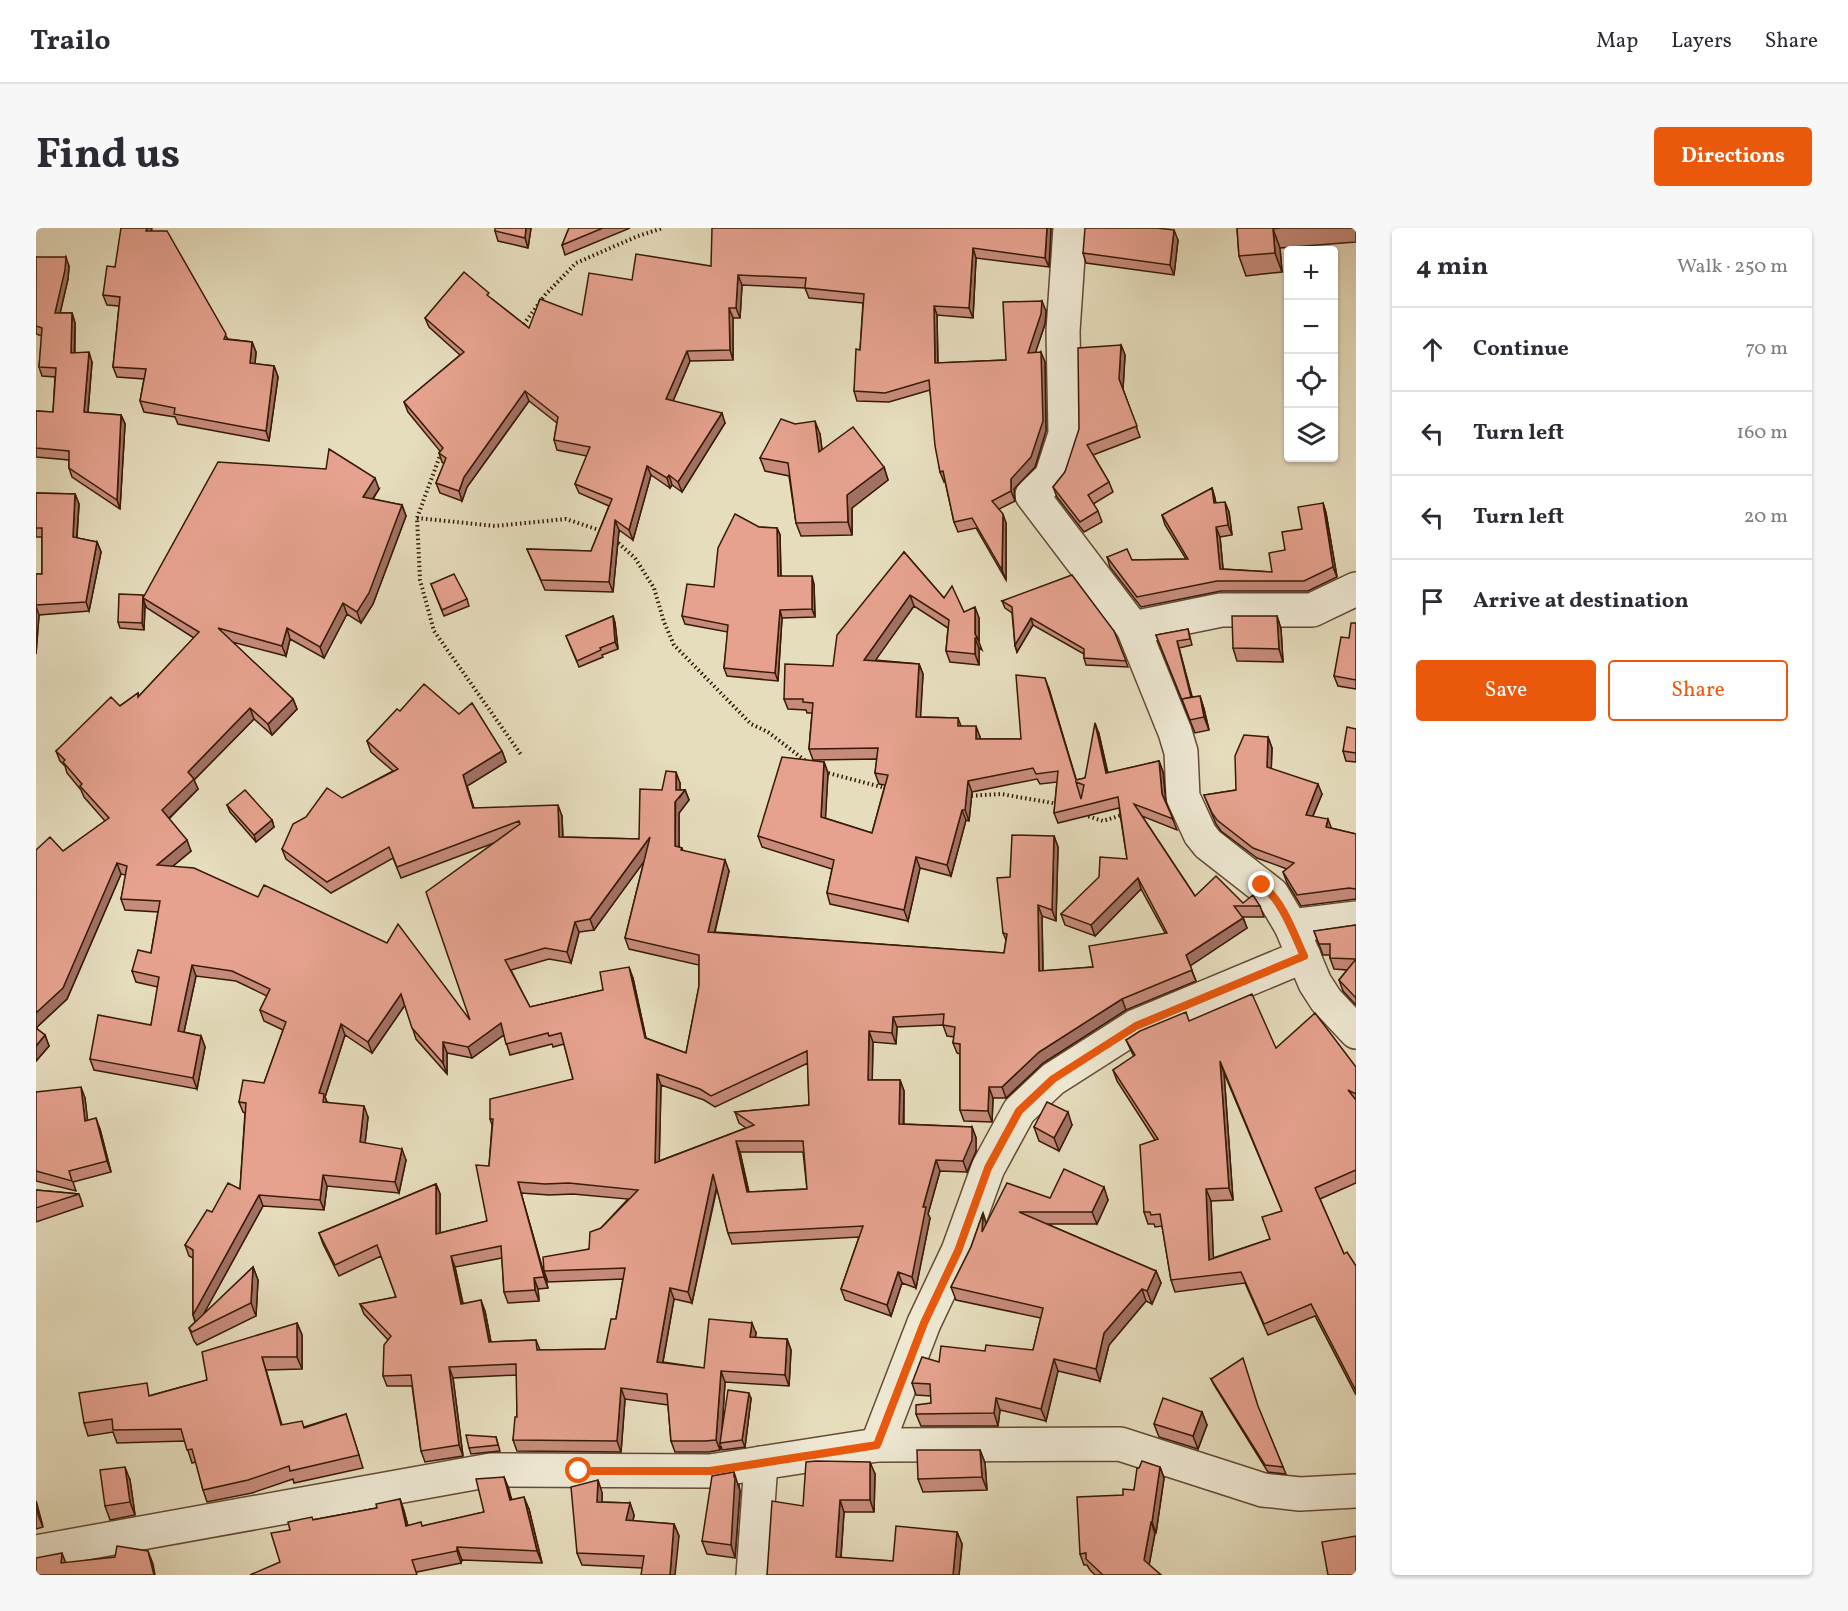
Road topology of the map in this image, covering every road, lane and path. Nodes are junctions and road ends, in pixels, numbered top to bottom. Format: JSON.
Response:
{"nodes":[{"id":1,"x":663,"y":228,"type":"edge"},
{"id":2,"x":1070,"y":228,"type":"edge"},
{"id":3,"x":520,"y":331,"type":"edge"},
{"id":4,"x":443,"y":449,"type":"edge"},
{"id":5,"x":417,"y":518,"type":"junction"},
{"id":6,"x":605,"y":532,"type":"edge"},
{"id":7,"x":613,"y":538,"type":"edge"},
{"id":8,"x":1356,"y":589,"type":"edge"},
{"id":9,"x":1133,"y":628,"type":"junction"},
{"id":10,"x":522,"y":756,"type":"dead end"},
{"id":11,"x":810,"y":764,"type":"edge"},
{"id":12,"x":818,"y":770,"type":"edge"},
{"id":13,"x":897,"y":791,"type":"edge"},
{"id":14,"x":958,"y":796,"type":"edge"},
{"id":15,"x":1066,"y":805,"type":"edge"},
{"id":16,"x":1133,"y":812,"type":"edge"},
{"id":17,"x":1082,"y":814,"type":"edge"},
{"id":18,"x":1356,"y":918,"type":"edge"},
{"id":19,"x":1291,"y":926,"type":"junction"},
{"id":20,"x":1304,"y":956,"type":"junction"},
{"id":21,"x":1356,"y":1032,"type":"edge"},
{"id":22,"x":877,"y":1445,"type":"junction"},
{"id":23,"x":761,"y":1463,"type":"junction"},
{"id":24,"x":1356,"y":1491,"type":"edge"},
{"id":25,"x":36,"y":1552,"type":"edge"},
{"id":26,"x":753,"y":1575,"type":"edge"}],
"edges":[{"from":1,"to":3,"type":"path"},
{"from":2,"to":9,"type":"street"},
{"from":4,"to":5,"type":"path"},
{"from":5,"to":6,"type":"path"},
{"from":5,"to":10,"type":"path"},
{"from":7,"to":11,"type":"path"},
{"from":8,"to":9,"type":"street"},
{"from":9,"to":19,"type":"street"},
{"from":12,"to":13,"type":"path"},
{"from":14,"to":15,"type":"path"},
{"from":16,"to":17,"type":"path"},
{"from":18,"to":19,"type":"street"},
{"from":19,"to":20,"type":"street"},
{"from":20,"to":21,"type":"street"},
{"from":20,"to":22,"type":"street"},
{"from":22,"to":23,"type":"street"},
{"from":22,"to":24,"type":"street"},
{"from":23,"to":25,"type":"street"},
{"from":23,"to":26,"type":"street"}]}
